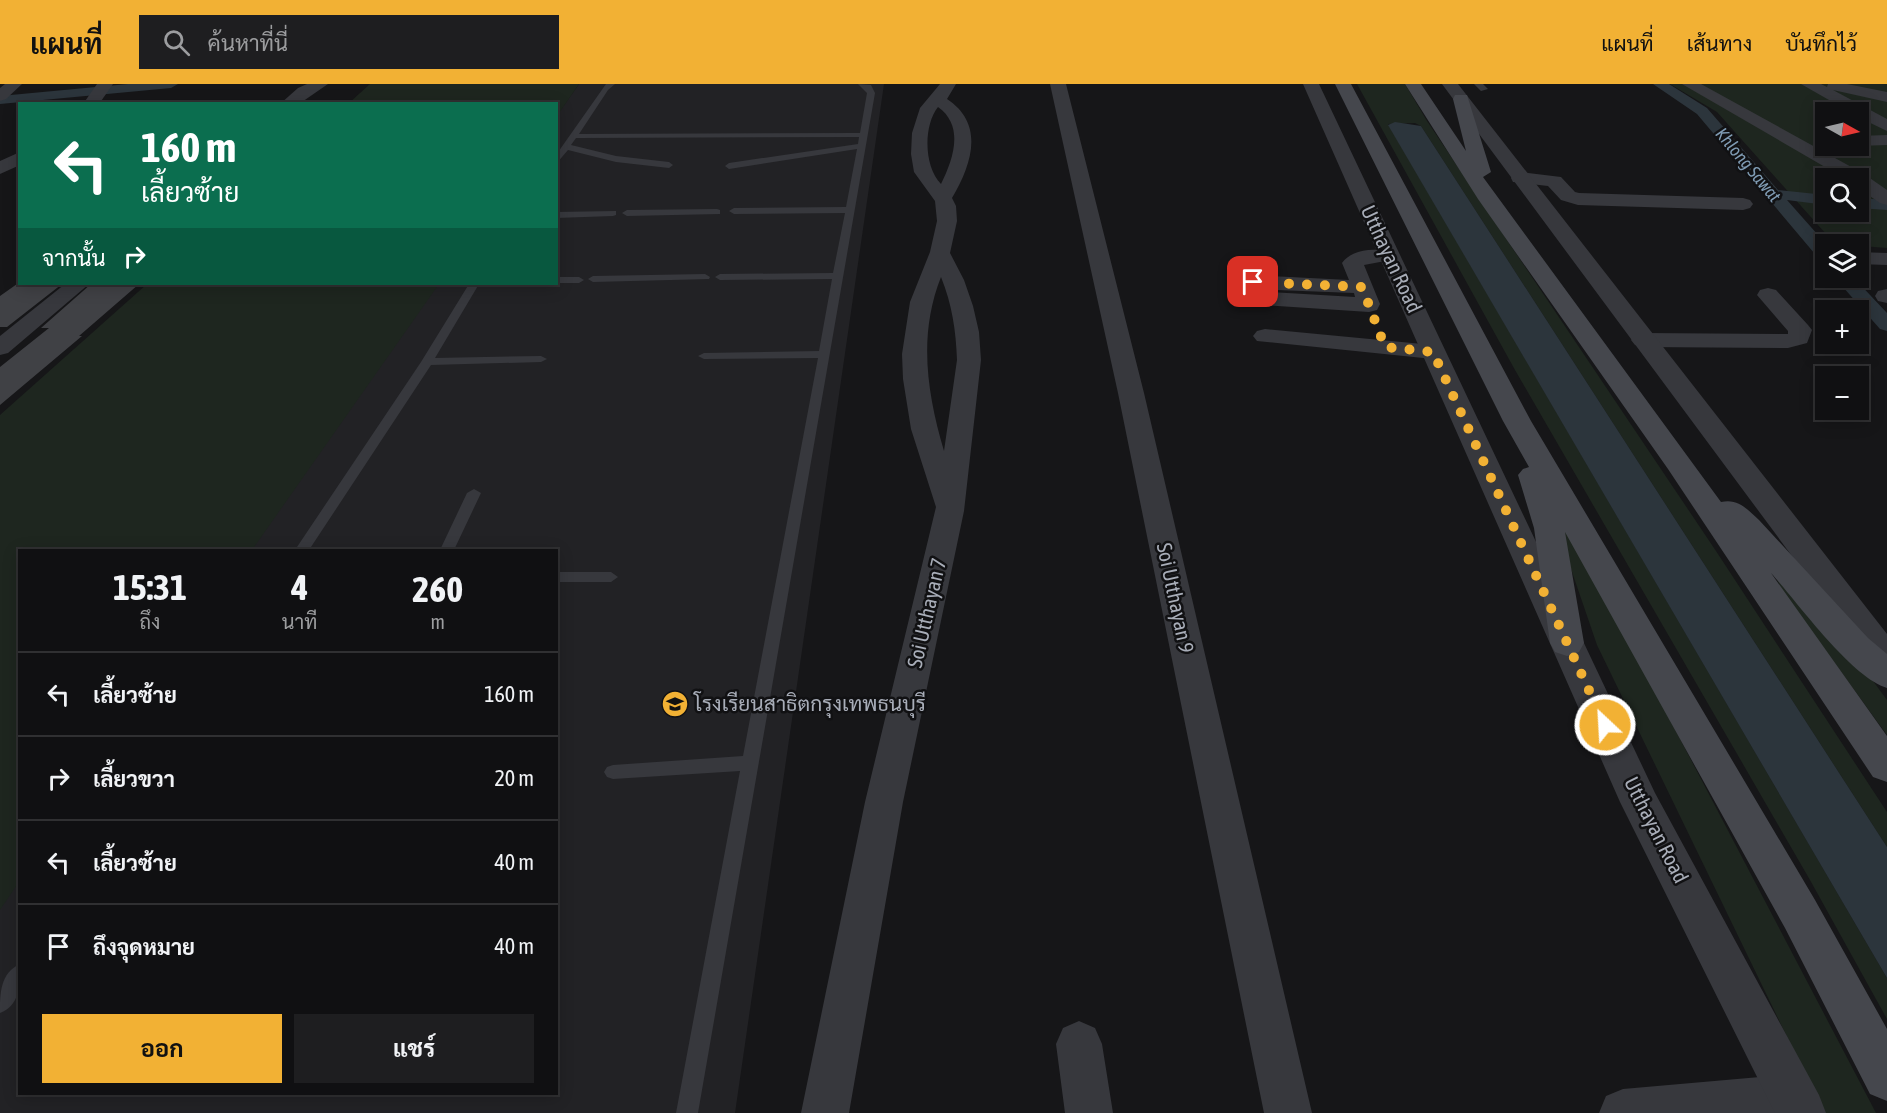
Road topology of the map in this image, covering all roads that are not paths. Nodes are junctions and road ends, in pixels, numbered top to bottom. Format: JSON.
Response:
{"nodes":[{"id":1,"x":105,"y":84,"type":"edge"},
{"id":2,"x":611,"y":84,"type":"edge"},
{"id":3,"x":862,"y":84,"type":"edge"},
{"id":4,"x":1058,"y":84,"type":"edge"},
{"id":5,"x":1311,"y":84,"type":"edge"},
{"id":6,"x":1690,"y":84,"type":"edge"},
{"id":7,"x":1809,"y":84,"type":"edge"},
{"id":8,"x":319,"y":85,"type":"edge"},
{"id":9,"x":1468,"y":89,"type":"edge"},
{"id":10,"x":1830,"y":90,"type":"edge"},
{"id":11,"x":943,"y":92,"type":"edge"},
{"id":12,"x":1348,"y":95,"type":"edge"},
{"id":13,"x":1420,"y":95,"type":"edge"},
{"id":14,"x":1887,"y":97,"type":"edge"},
{"id":15,"x":92,"y":102,"type":"edge"},
{"id":16,"x":291,"y":102,"type":"edge"},
{"id":17,"x":306,"y":102,"type":"edge"},
{"id":18,"x":1887,"y":126,"type":"edge"},
{"id":19,"x":575,"y":136,"type":"junction"},
{"id":20,"x":1887,"y":140,"type":"edge"},
{"id":21,"x":862,"y":141,"type":"junction"},
{"id":22,"x":1869,"y":141,"type":"edge"},
{"id":23,"x":1815,"y":143,"type":"edge"},
{"id":24,"x":1794,"y":144,"type":"junction"},
{"id":25,"x":567,"y":147,"type":"junction"},
{"id":26,"x":18,"y":158,"type":"edge"},
{"id":27,"x":558,"y":159,"type":"edge"},
{"id":28,"x":669,"y":165,"type":"dead end"},
{"id":29,"x":729,"y":166,"type":"dead end"},
{"id":30,"x":1838,"y":168,"type":"edge"},
{"id":31,"x":0,"y":170,"type":"edge"},
{"id":32,"x":1520,"y":178,"type":"junction"},
{"id":33,"x":1869,"y":187,"type":"edge"},
{"id":34,"x":944,"y":196,"type":"junction"},
{"id":35,"x":1488,"y":199,"type":"junction"},
{"id":36,"x":1887,"y":199,"type":"edge"},
{"id":37,"x":1743,"y":204,"type":"dead end"},
{"id":38,"x":850,"y":210,"type":"junction"},
{"id":39,"x":734,"y":211,"type":"dead end"},
{"id":40,"x":717,"y":212,"type":"dead end"},
{"id":41,"x":614,"y":213,"type":"dead end"},
{"id":42,"x":627,"y":213,"type":"dead end"},
{"id":43,"x":558,"y":215,"type":"edge"},
{"id":44,"x":941,"y":255,"type":"junction"},
{"id":45,"x":1389,"y":255,"type":"junction"},
{"id":46,"x":1869,"y":258,"type":"edge"},
{"id":47,"x":1887,"y":259,"type":"edge"},
{"id":48,"x":838,"y":276,"type":"junction"},
{"id":49,"x":705,"y":277,"type":"dead end"},
{"id":50,"x":720,"y":277,"type":"dead end"},
{"id":51,"x":1241,"y":277,"type":"dead end"},
{"id":52,"x":593,"y":279,"type":"dead end"},
{"id":53,"x":558,"y":280,"type":"edge"},
{"id":54,"x":579,"y":280,"type":"dead end"},
{"id":55,"x":77,"y":285,"type":"edge"},
{"id":56,"x":473,"y":285,"type":"edge"},
{"id":57,"x":1768,"y":295,"type":"dead end"},
{"id":58,"x":1366,"y":296,"type":"junction"},
{"id":59,"x":1265,"y":336,"type":"dead end"},
{"id":60,"x":1643,"y":340,"type":"junction"},
{"id":61,"x":1385,"y":347,"type":"junction"},
{"id":62,"x":0,"y":348,"type":"edge"},
{"id":63,"x":1433,"y":352,"type":"junction"},
{"id":64,"x":824,"y":354,"type":"junction"},
{"id":65,"x":704,"y":356,"type":"dead end"},
{"id":66,"x":541,"y":359,"type":"dead end"},
{"id":67,"x":427,"y":362,"type":"junction"},
{"id":68,"x":1517,"y":421,"type":"junction"},
{"id":69,"x":1679,"y":464,"type":"junction"},
{"id":70,"x":474,"y":494,"type":"dead end"},
{"id":71,"x":950,"y":511,"type":"junction"},
{"id":72,"x":303,"y":549,"type":"edge"},
{"id":73,"x":447,"y":549,"type":"edge"},
{"id":74,"x":558,"y":577,"type":"edge"},
{"id":75,"x":610,"y":577,"type":"dead end"},
{"id":76,"x":1567,"y":643,"type":"junction"},
{"id":77,"x":1887,"y":659,"type":"edge"},
{"id":78,"x":1887,"y":675,"type":"edge"},
{"id":79,"x":749,"y":763,"type":"junction"},
{"id":80,"x":1887,"y":766,"type":"edge"},
{"id":81,"x":613,"y":772,"type":"dead end"},
{"id":82,"x":18,"y":977,"type":"edge"},
{"id":83,"x":0,"y":1004,"type":"edge"},
{"id":84,"x":1079,"y":1044,"type":"dead end"},
{"id":85,"x":1887,"y":1077,"type":"edge"},
{"id":86,"x":1797,"y":1105,"type":"edge"},
{"id":87,"x":687,"y":1113,"type":"edge"},
{"id":88,"x":825,"y":1113,"type":"edge"},
{"id":89,"x":1089,"y":1113,"type":"edge"},
{"id":90,"x":1288,"y":1113,"type":"edge"},
{"id":91,"x":1623,"y":1113,"type":"edge"}],
"edges":[{"from":1,"to":15,"type":"street"},
{"from":2,"to":19,"type":"lane"},
{"from":3,"to":21,"type":"lane"},
{"from":4,"to":90,"type":"street","name":"Soi Utthayan 9"},
{"from":5,"to":45,"type":"street","name":"Utthayan Road"},
{"from":6,"to":24,"type":"street"},
{"from":7,"to":10,"type":"street"},
{"from":8,"to":16,"type":"street"},
{"from":8,"to":17,"type":"street"},
{"from":9,"to":32,"type":"street"},
{"from":9,"to":35,"type":"main road"},
{"from":10,"to":14,"type":"street"},
{"from":10,"to":18,"type":"street"},
{"from":11,"to":34,"type":"street"},
{"from":11,"to":34,"type":"street"},
{"from":12,"to":68,"type":"main road","name":"Utthayan Road"},
{"from":13,"to":35,"type":"main road"},
{"from":19,"to":21,"type":"lane"},
{"from":19,"to":25,"type":"lane"},
{"from":20,"to":22,"type":"street"},
{"from":21,"to":29,"type":"lane"},
{"from":21,"to":38,"type":"lane"},
{"from":23,"to":24,"type":"street"},
{"from":24,"to":30,"type":"street"},
{"from":25,"to":27,"type":"lane"},
{"from":25,"to":28,"type":"lane"},
{"from":26,"to":31,"type":"street"},
{"from":32,"to":37,"type":"street"},
{"from":32,"to":60,"type":"street"},
{"from":33,"to":36,"type":"street"},
{"from":34,"to":44,"type":"street"},
{"from":35,"to":69,"type":"main road"},
{"from":38,"to":39,"type":"lane"},
{"from":38,"to":48,"type":"lane"},
{"from":40,"to":42,"type":"lane"},
{"from":41,"to":43,"type":"lane"},
{"from":44,"to":71,"type":"street","name":"Soi Utthayan 7"},
{"from":44,"to":71,"type":"street"},
{"from":45,"to":58,"type":"street"},
{"from":45,"to":63,"type":"street","name":"Utthayan Road"},
{"from":46,"to":47,"type":"street"},
{"from":48,"to":50,"type":"lane"},
{"from":48,"to":64,"type":"lane"},
{"from":49,"to":52,"type":"lane"},
{"from":51,"to":58,"type":"street"},
{"from":53,"to":54,"type":"lane"},
{"from":55,"to":62,"type":"street"},
{"from":56,"to":67,"type":"lane"},
{"from":57,"to":60,"type":"street"},
{"from":58,"to":61,"type":"street"},
{"from":59,"to":61,"type":"street"},
{"from":60,"to":77,"type":"street"},
{"from":61,"to":63,"type":"street"},
{"from":63,"to":76,"type":"street","name":"Utthayan Road"},
{"from":64,"to":65,"type":"lane"},
{"from":64,"to":79,"type":"lane"},
{"from":66,"to":67,"type":"lane"},
{"from":67,"to":72,"type":"lane"},
{"from":68,"to":76,"type":"main road"},
{"from":68,"to":85,"type":"main road","name":"Utthayan Road"},
{"from":69,"to":78,"type":"main road"},
{"from":69,"to":80,"type":"main road"},
{"from":70,"to":73,"type":"lane"},
{"from":71,"to":88,"type":"street","name":"Soi Utthayan 7"},
{"from":74,"to":75,"type":"lane"},
{"from":76,"to":86,"type":"street","name":"Utthayan Road"},
{"from":79,"to":81,"type":"lane"},
{"from":79,"to":87,"type":"lane"},
{"from":82,"to":83,"type":"lane"},
{"from":84,"to":89,"type":"street"},
{"from":86,"to":91,"type":"street"}]}
